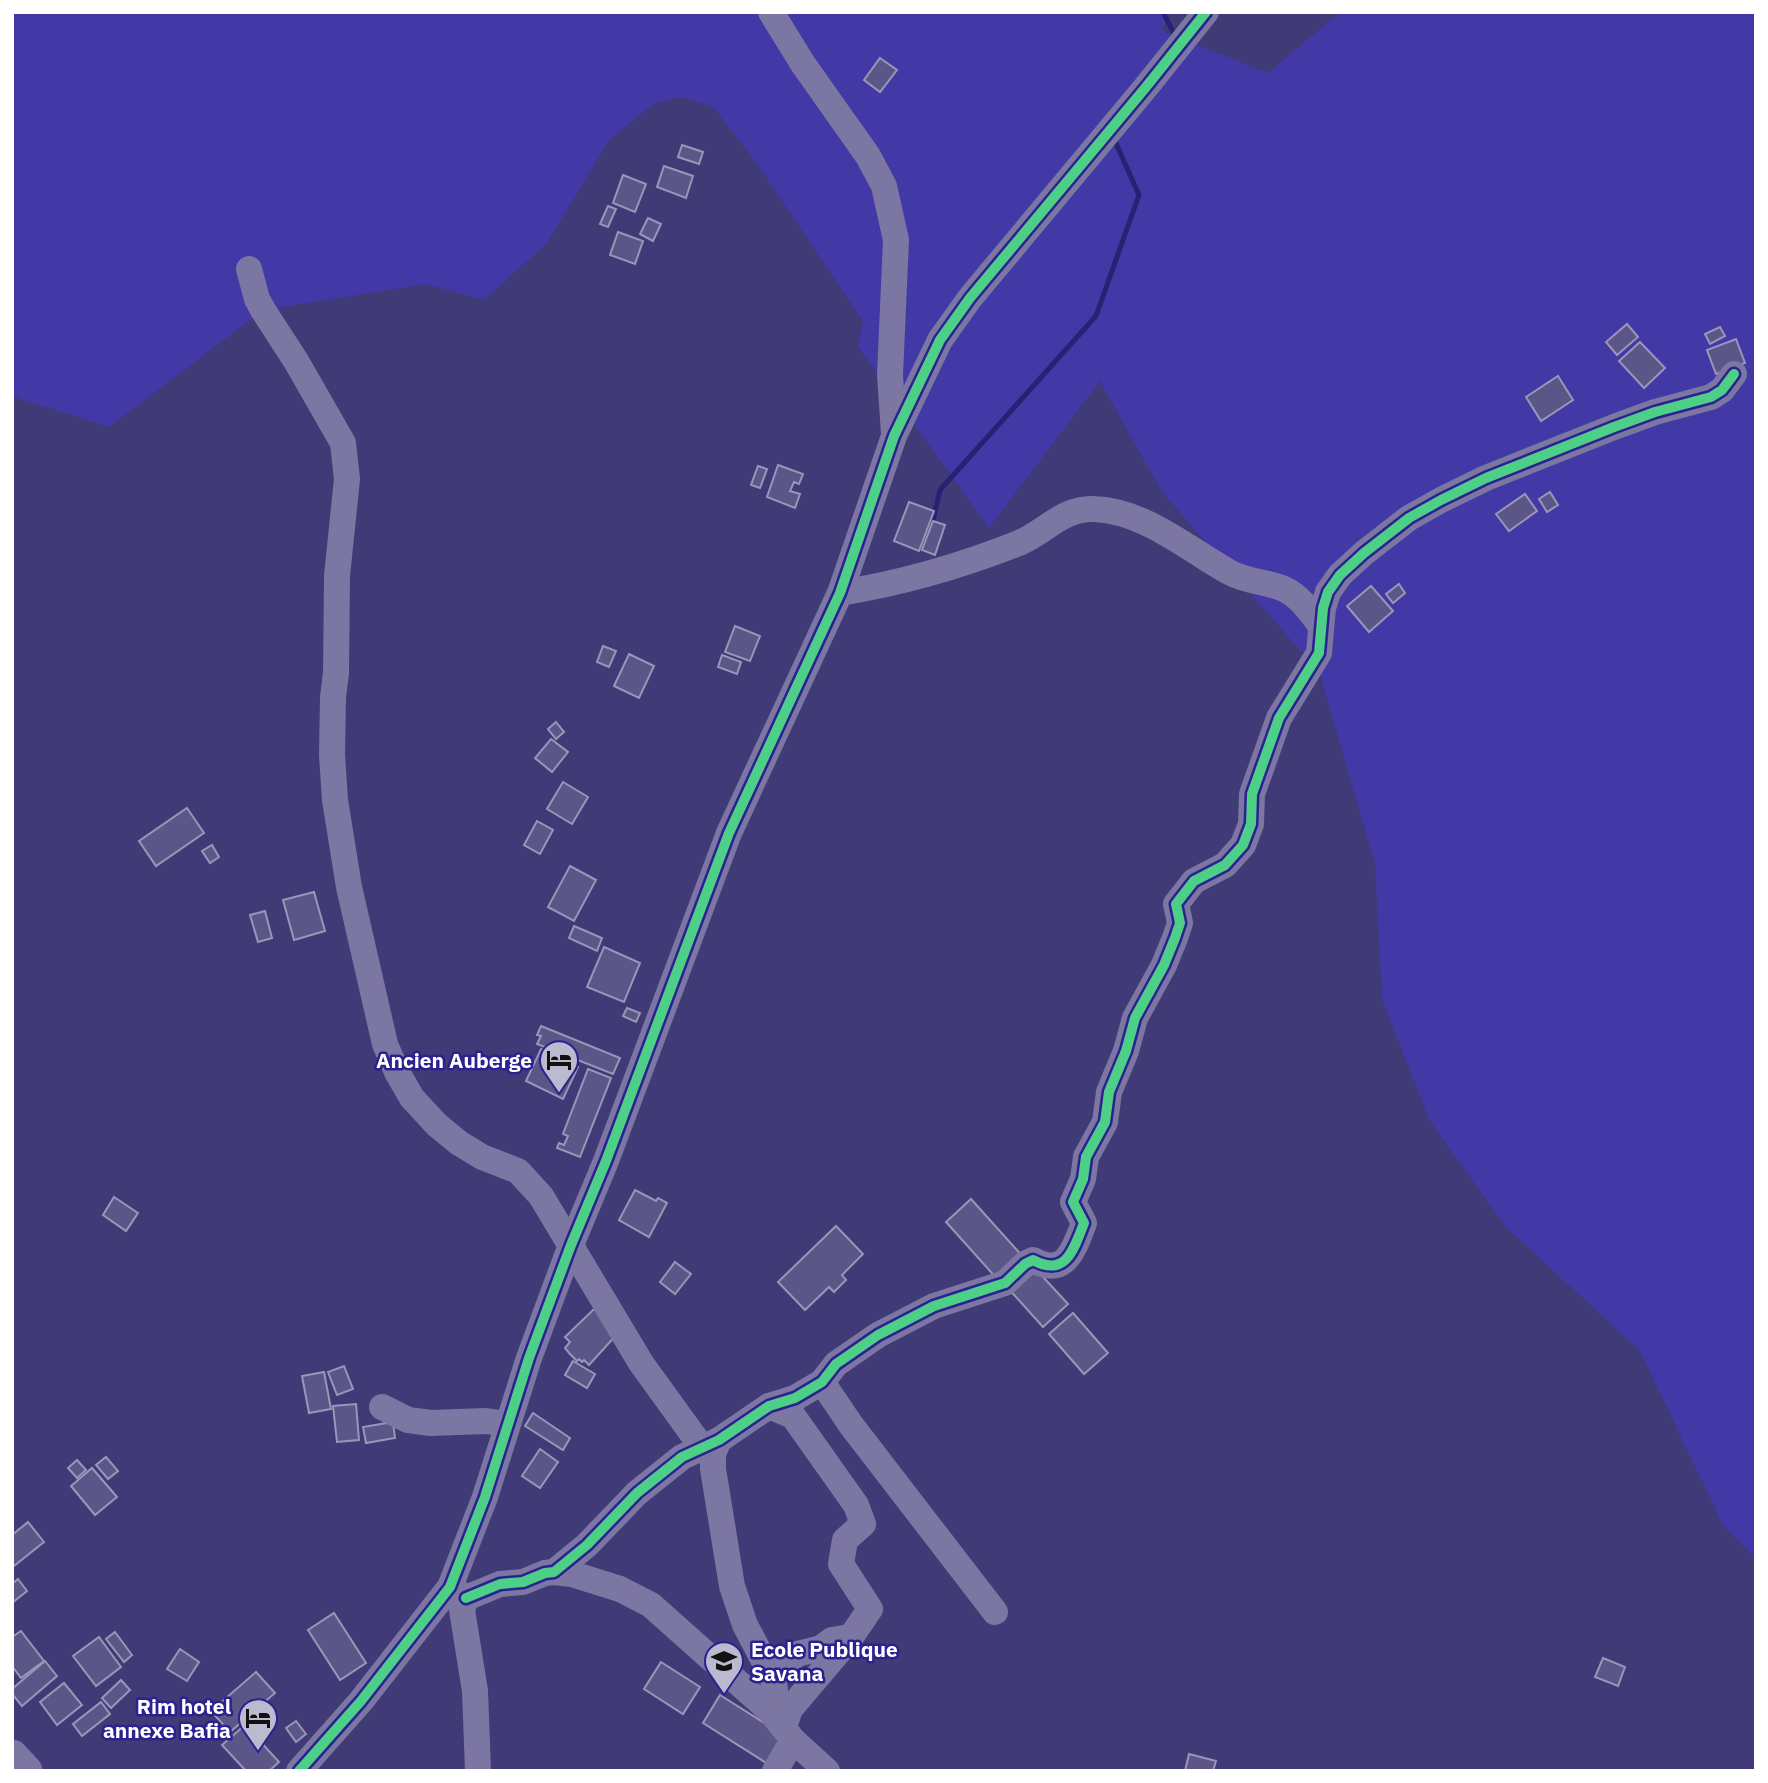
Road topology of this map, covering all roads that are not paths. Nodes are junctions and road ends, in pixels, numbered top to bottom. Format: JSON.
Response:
{"nodes":[{"id":1,"x":771,"y":12,"type":"edge"},
{"id":2,"x":1206,"y":12,"type":"edge"},
{"id":3,"x":249,"y":269,"type":"dead end"},
{"id":4,"x":1734,"y":374,"type":"dead end"},
{"id":5,"x":894,"y":436,"type":"junction"},
{"id":6,"x":841,"y":593,"type":"junction"},
{"id":7,"x":1321,"y":626,"type":"junction"},
{"id":8,"x":570,"y":1245,"type":"junction"},
{"id":9,"x":822,"y":1382,"type":"junction"},
{"id":10,"x":769,"y":1406,"type":"junction"},
{"id":11,"x":382,"y":1407,"type":"dead end"},
{"id":12,"x":507,"y":1424,"type":"junction"},
{"id":13,"x":710,"y":1443,"type":"junction"},
{"id":14,"x":554,"y":1572,"type":"junction"},
{"id":15,"x":458,"y":1593,"type":"junction"},
{"id":16,"x":995,"y":1612,"type":"dead end"},
{"id":17,"x":851,"y":1637,"type":"junction"},
{"id":18,"x":772,"y":1676,"type":"junction"},
{"id":19,"x":782,"y":1726,"type":"junction"},
{"id":20,"x":12,"y":1756,"type":"edge"},
{"id":21,"x":26,"y":1771,"type":"edge"},
{"id":22,"x":299,"y":1771,"type":"edge"},
{"id":23,"x":478,"y":1771,"type":"edge"},
{"id":24,"x":775,"y":1771,"type":"edge"},
{"id":25,"x":827,"y":1771,"type":"edge"}],
"edges":[{"from":1,"to":5,"type":"street"},
{"from":2,"to":5,"type":"street"},
{"from":3,"to":8,"type":"street"},
{"from":4,"to":7,"type":"street"},
{"from":5,"to":6,"type":"street"},
{"from":6,"to":7,"type":"street"},
{"from":6,"to":8,"type":"street"},
{"from":7,"to":9,"type":"street"},
{"from":8,"to":12,"type":"street"},
{"from":8,"to":13,"type":"street"},
{"from":9,"to":10,"type":"street"},
{"from":9,"to":16,"type":"street"},
{"from":10,"to":13,"type":"street"},
{"from":10,"to":17,"type":"street"},
{"from":11,"to":12,"type":"street"},
{"from":12,"to":15,"type":"street"},
{"from":13,"to":14,"type":"street"},
{"from":13,"to":18,"type":"street"},
{"from":14,"to":15,"type":"street"},
{"from":14,"to":19,"type":"street"},
{"from":15,"to":22,"type":"street"},
{"from":15,"to":23,"type":"street"},
{"from":17,"to":18,"type":"street"},
{"from":17,"to":19,"type":"street"},
{"from":18,"to":19,"type":"street"},
{"from":19,"to":24,"type":"street"},
{"from":19,"to":25,"type":"street"},
{"from":20,"to":21,"type":"main road"}]}
